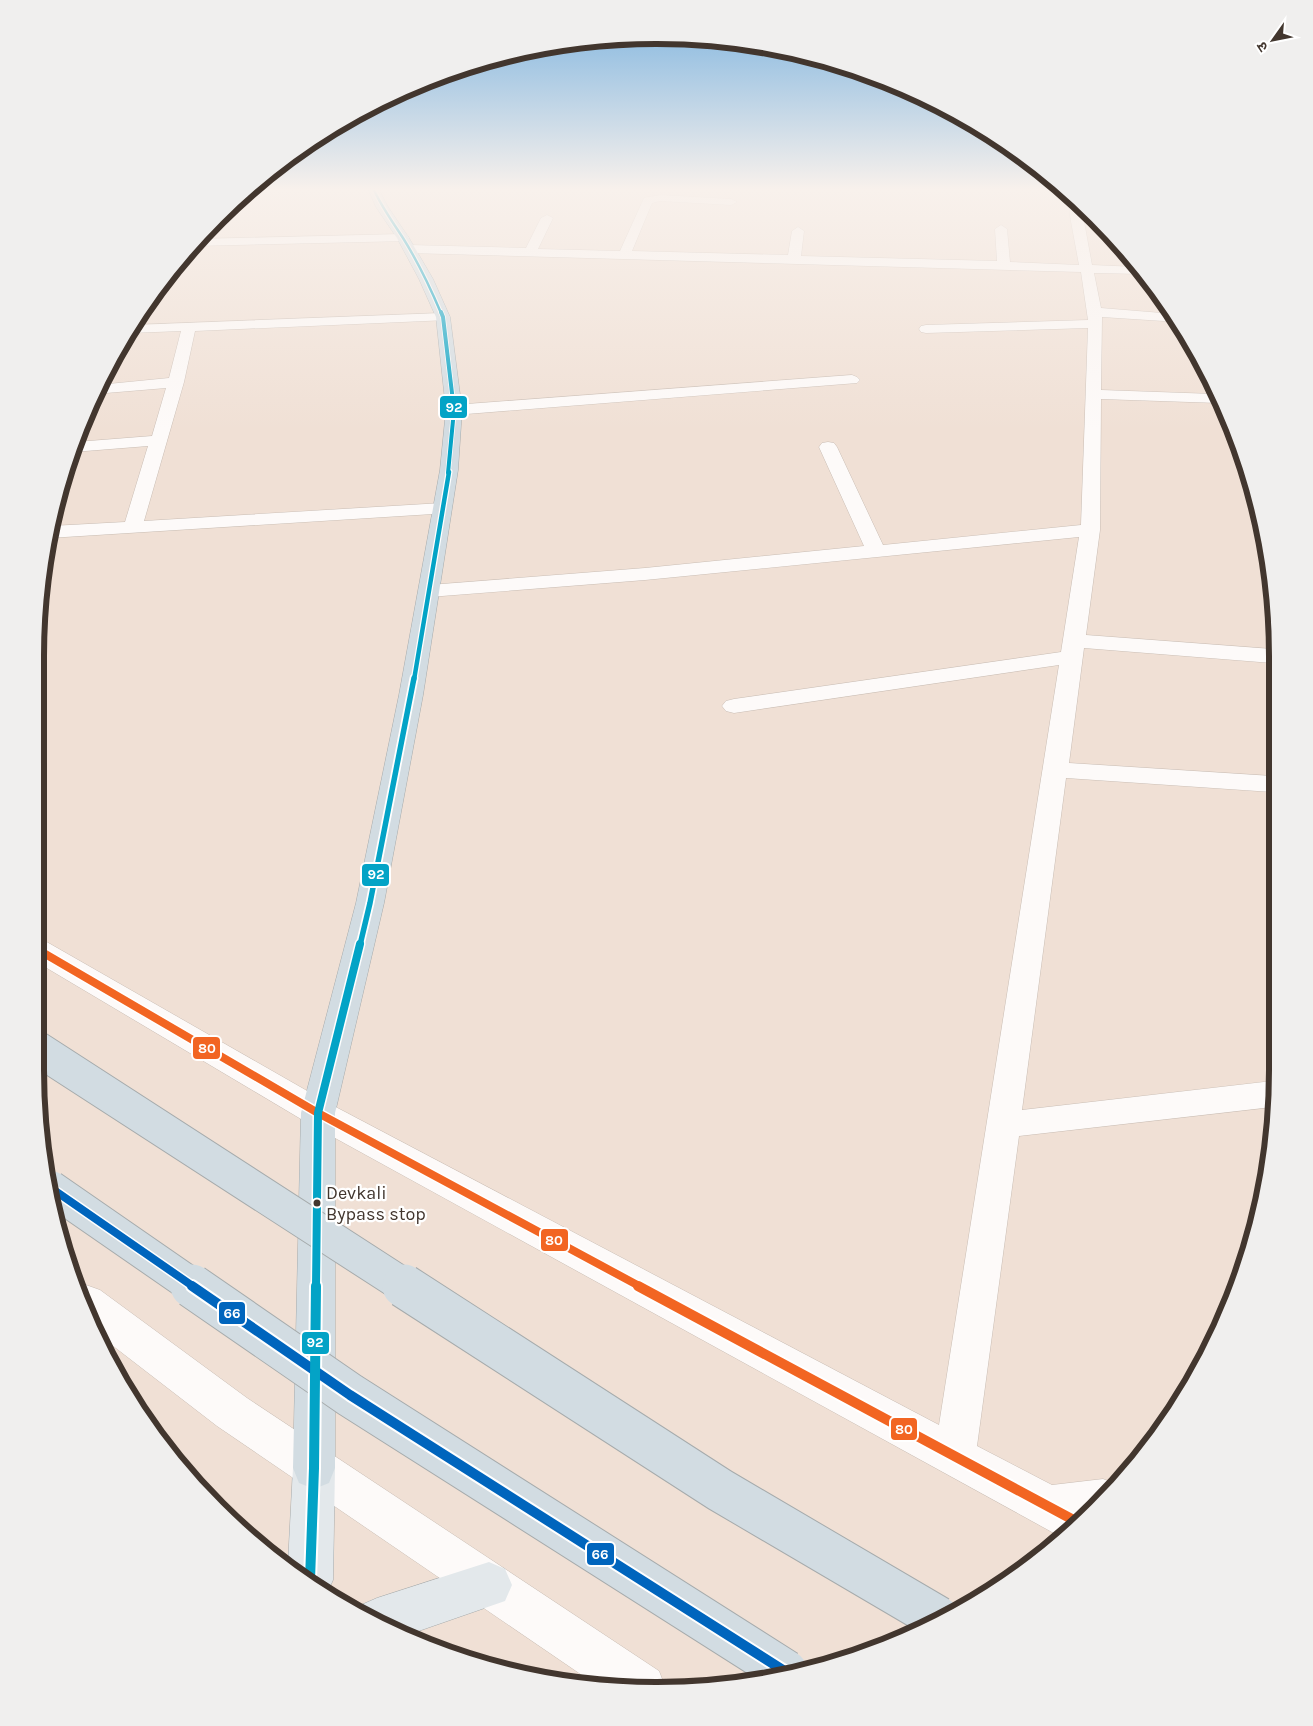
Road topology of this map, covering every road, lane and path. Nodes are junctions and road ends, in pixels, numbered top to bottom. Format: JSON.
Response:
{"nodes":[{"id":1,"x":420,"y":269,"type":"edge"},
{"id":2,"x":1056,"y":269,"type":"edge"},
{"id":3,"x":1086,"y":270,"type":"junction"},
{"id":4,"x":1134,"y":272,"type":"edge"},
{"id":5,"x":443,"y":317,"type":"junction"},
{"id":6,"x":1094,"y":318,"type":"junction"},
{"id":7,"x":1167,"y":318,"type":"edge"},
{"id":8,"x":189,"y":328,"type":"junction"},
{"id":9,"x":139,"y":329,"type":"edge"},
{"id":10,"x":926,"y":330,"type":"dead end"},
{"id":11,"x":852,"y":380,"type":"dead end"},
{"id":12,"x":176,"y":382,"type":"junction"},
{"id":13,"x":105,"y":389,"type":"edge"},
{"id":14,"x":1092,"y":394,"type":"junction"},
{"id":15,"x":1212,"y":399,"type":"edge"},
{"id":16,"x":454,"y":410,"type":"junction"},
{"id":17,"x":159,"y":440,"type":"junction"},
{"id":18,"x":81,"y":446,"type":"edge"},
{"id":19,"x":828,"y":448,"type":"dead end"},
{"id":20,"x":442,"y":509,"type":"junction"},
{"id":21,"x":133,"y":526,"type":"junction"},
{"id":22,"x":1090,"y":530,"type":"junction"},
{"id":23,"x":57,"y":531,"type":"edge"},
{"id":24,"x":876,"y":551,"type":"junction"},
{"id":25,"x":429,"y":591,"type":"junction"},
{"id":26,"x":1072,"y":649,"type":"junction"},
{"id":27,"x":1269,"y":656,"type":"edge"},
{"id":28,"x":734,"y":706,"type":"dead end"},
{"id":29,"x":1055,"y":770,"type":"junction"},
{"id":30,"x":1269,"y":784,"type":"edge"},
{"id":31,"x":44,"y":953,"type":"edge"},
{"id":32,"x":44,"y":1054,"type":"edge"},
{"id":33,"x":1268,"y":1095,"type":"edge"},
{"id":34,"x":318,"y":1113,"type":"junction"},
{"id":35,"x":1003,"y":1125,"type":"junction"},
{"id":36,"x":57,"y":1192,"type":"edge"},
{"id":37,"x":91,"y":1306,"type":"edge"},
{"id":38,"x":955,"y":1456,"type":"junction"},
{"id":39,"x":314,"y":1468,"type":"junction"},
{"id":40,"x":1087,"y":1506,"type":"edge"},
{"id":41,"x":1063,"y":1515,"type":"edge"},
{"id":42,"x":310,"y":1575,"type":"edge"},
{"id":43,"x":489,"y":1584,"type":"junction"},
{"id":44,"x":934,"y":1616,"type":"edge"},
{"id":45,"x":385,"y":1619,"type":"edge"},
{"id":46,"x":781,"y":1669,"type":"edge"},
{"id":47,"x":632,"y":1681,"type":"edge"}],
"edges":[{"from":1,"to":5,"type":"highway"},
{"from":2,"to":3,"type":"street"},
{"from":3,"to":4,"type":"street"},
{"from":3,"to":6,"type":"street"},
{"from":5,"to":8,"type":"street"},
{"from":5,"to":16,"type":"highway"},
{"from":6,"to":7,"type":"street"},
{"from":6,"to":10,"type":"street"},
{"from":6,"to":14,"type":"street"},
{"from":8,"to":9,"type":"street"},
{"from":8,"to":12,"type":"street"},
{"from":11,"to":16,"type":"street"},
{"from":12,"to":13,"type":"street"},
{"from":12,"to":17,"type":"street"},
{"from":14,"to":15,"type":"street"},
{"from":14,"to":22,"type":"street"},
{"from":16,"to":20,"type":"highway"},
{"from":17,"to":18,"type":"street"},
{"from":17,"to":21,"type":"street"},
{"from":19,"to":24,"type":"street"},
{"from":20,"to":21,"type":"street"},
{"from":20,"to":25,"type":"highway"},
{"from":21,"to":23,"type":"street"},
{"from":22,"to":24,"type":"street"},
{"from":22,"to":26,"type":"street"},
{"from":24,"to":25,"type":"street"},
{"from":25,"to":34,"type":"highway"},
{"from":26,"to":27,"type":"street"},
{"from":26,"to":28,"type":"street"},
{"from":26,"to":29,"type":"street"},
{"from":29,"to":30,"type":"street"},
{"from":29,"to":35,"type":"street"},
{"from":31,"to":34,"type":"street"},
{"from":32,"to":44,"type":"highway","bridge":true},
{"from":33,"to":35,"type":"street"},
{"from":34,"to":38,"type":"street"},
{"from":34,"to":39,"type":"highway"},
{"from":35,"to":38,"type":"street"},
{"from":36,"to":46,"type":"highway","bridge":true},
{"from":37,"to":39,"type":"street"},
{"from":38,"to":41,"type":"street"},
{"from":39,"to":42,"type":"main road"},
{"from":39,"to":43,"type":"street"},
{"from":40,"to":41,"type":"street"},
{"from":43,"to":45,"type":"main road"},
{"from":43,"to":47,"type":"street"}]}
